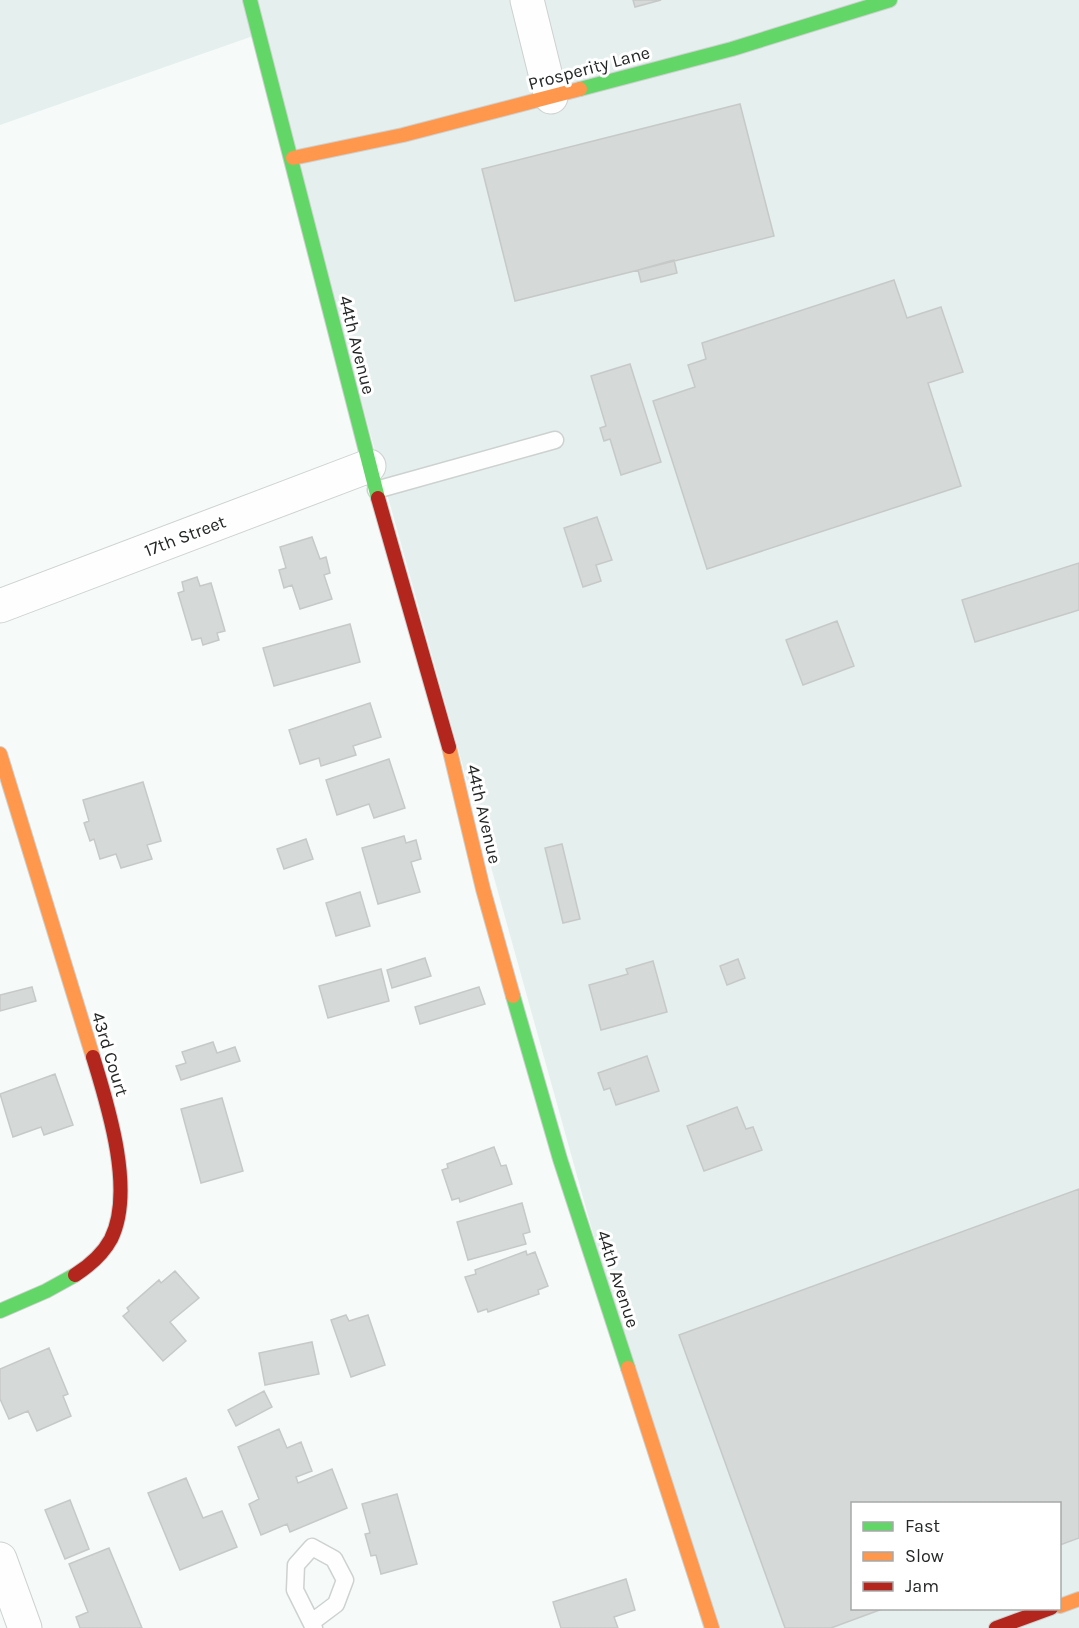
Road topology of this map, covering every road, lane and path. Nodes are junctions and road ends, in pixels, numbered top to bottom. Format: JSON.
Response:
{"nodes":[{"id":1,"x":250,"y":0,"type":"edge"},
{"id":2,"x":527,"y":0,"type":"edge"},
{"id":3,"x":890,"y":0,"type":"edge"},
{"id":4,"x":551,"y":97,"type":"junction"},
{"id":5,"x":293,"y":158,"type":"junction"},
{"id":6,"x":555,"y":440,"type":"dead end"},
{"id":7,"x":373,"y":478,"type":"junction"},
{"id":8,"x":0,"y":606,"type":"edge"},
{"id":9,"x":0,"y":754,"type":"edge"},
{"id":10,"x":0,"y":1311,"type":"edge"},
{"id":11,"x":0,"y":1559,"type":"edge"},
{"id":12,"x":1079,"y":1599,"type":"edge"},
{"id":13,"x":1061,"y":1605,"type":"edge"},
{"id":14,"x":1046,"y":1610,"type":"edge"},
{"id":15,"x":25,"y":1628,"type":"edge"},
{"id":16,"x":712,"y":1628,"type":"edge"},
{"id":17,"x":996,"y":1628,"type":"edge"}],
"edges":[{"from":1,"to":5,"type":"street","name":"44th Avenue"},
{"from":2,"to":4,"type":"street"},
{"from":3,"to":4,"type":"street","name":"Prosperity Lane"},
{"from":4,"to":5,"type":"street","name":"Prosperity Lane"},
{"from":5,"to":7,"type":"street","name":"44th Avenue"},
{"from":6,"to":7,"type":"lane"},
{"from":7,"to":8,"type":"street","name":"17th Street"},
{"from":7,"to":16,"type":"street","name":"44th Avenue"},
{"from":9,"to":10,"type":"street","name":"43rd Court"},
{"from":11,"to":15,"type":"street"},
{"from":12,"to":13,"type":"street"},
{"from":14,"to":17,"type":"street"}]}
